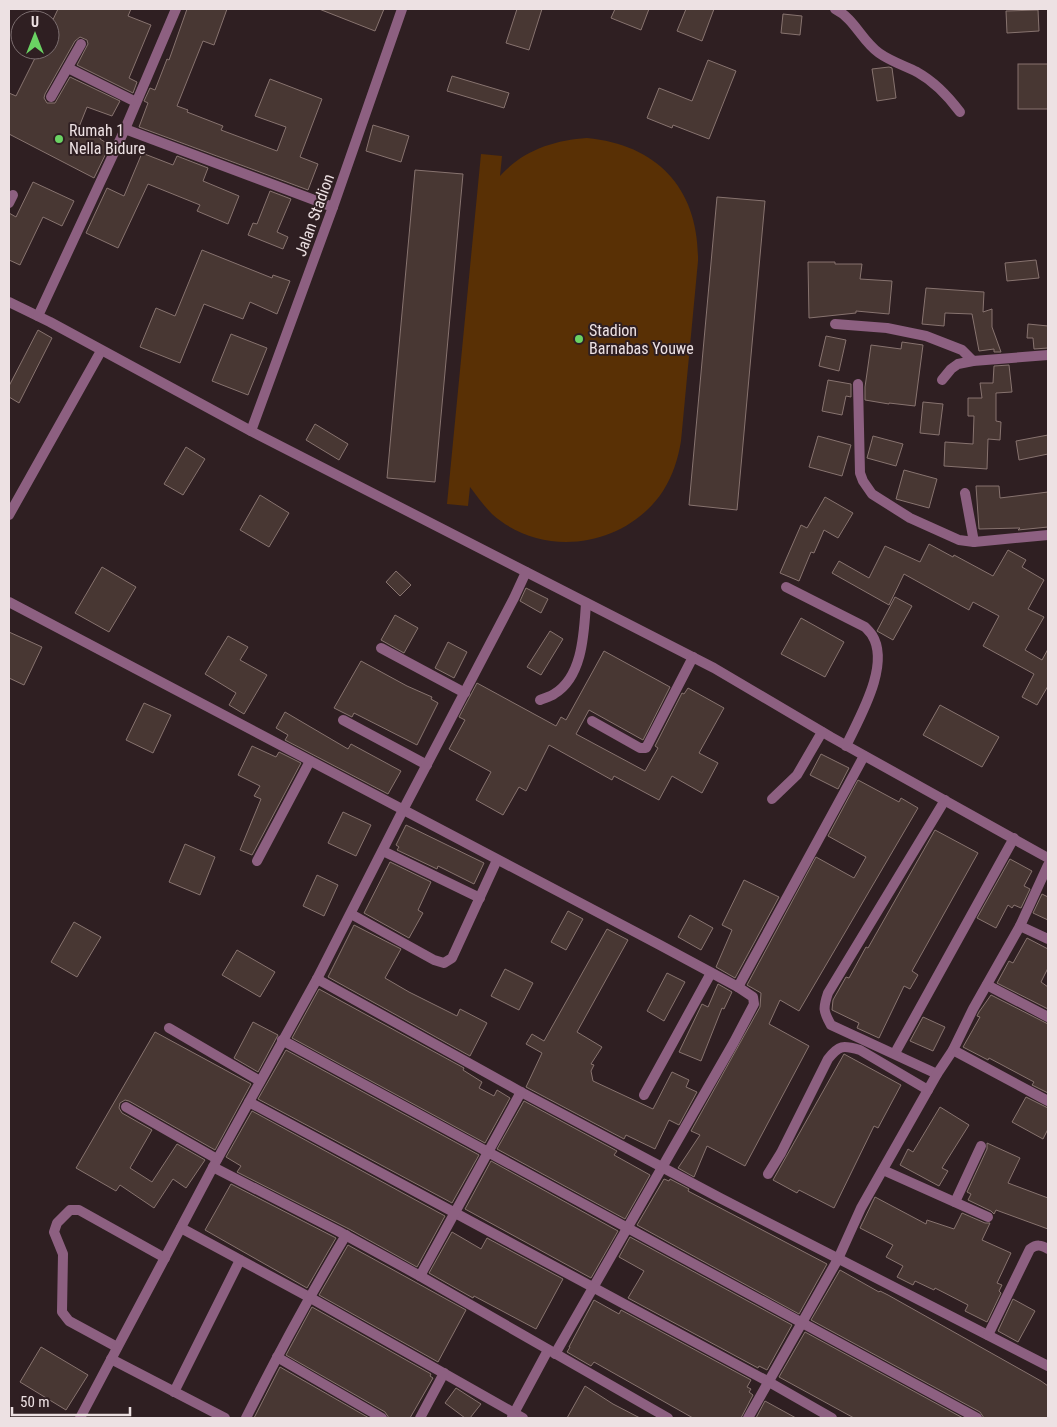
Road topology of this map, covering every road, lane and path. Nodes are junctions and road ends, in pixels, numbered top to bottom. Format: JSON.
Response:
{"nodes":[{"id":1,"x":176,"y":9,"type":"edge"},
{"id":2,"x":402,"y":9,"type":"edge"},
{"id":3,"x":835,"y":9,"type":"edge"},
{"id":4,"x":81,"y":44,"type":"dead end"},
{"id":5,"x":68,"y":68,"type":"junction"},
{"id":6,"x":51,"y":97,"type":"dead end"},
{"id":7,"x":136,"y":102,"type":"junction"},
{"id":8,"x":960,"y":112,"type":"dead end"},
{"id":9,"x":125,"y":129,"type":"junction"},
{"id":10,"x":333,"y":207,"type":"junction"},
{"id":11,"x":9,"y":302,"type":"edge"},
{"id":12,"x":38,"y":316,"type":"junction"},
{"id":13,"x":835,"y":324,"type":"dead end"},
{"id":14,"x":101,"y":351,"type":"junction"},
{"id":15,"x":1048,"y":354,"type":"edge"},
{"id":16,"x":973,"y":361,"type":"junction"},
{"id":17,"x":942,"y":380,"type":"dead end"},
{"id":18,"x":858,"y":384,"type":"dead end"},
{"id":19,"x":251,"y":431,"type":"junction"},
{"id":20,"x":965,"y":493,"type":"dead end"},
{"id":21,"x":9,"y":515,"type":"edge"},
{"id":22,"x":1048,"y":536,"type":"edge"},
{"id":23,"x":974,"y":542,"type":"junction"},
{"id":24,"x":526,"y":572,"type":"junction"},
{"id":25,"x":786,"y":586,"type":"dead end"},
{"id":26,"x":9,"y":602,"type":"edge"},
{"id":27,"x":586,"y":603,"type":"junction"},
{"id":28,"x":381,"y":648,"type":"dead end"},
{"id":29,"x":693,"y":657,"type":"junction"},
{"id":30,"x":465,"y":693,"type":"junction"},
{"id":31,"x":540,"y":700,"type":"dead end"},
{"id":32,"x":343,"y":720,"type":"dead end"},
{"id":33,"x":592,"y":721,"type":"dead end"},
{"id":34,"x":822,"y":732,"type":"junction"},
{"id":35,"x":846,"y":746,"type":"junction"},
{"id":36,"x":864,"y":756,"type":"junction"},
{"id":37,"x":310,"y":761,"type":"junction"},
{"id":38,"x":427,"y":765,"type":"junction"},
{"id":39,"x":772,"y":799,"type":"dead end"},
{"id":40,"x":945,"y":800,"type":"junction"},
{"id":41,"x":403,"y":810,"type":"junction"},
{"id":42,"x":1014,"y":838,"type":"junction"},
{"id":43,"x":383,"y":851,"type":"junction"},
{"id":44,"x":1048,"y":858,"type":"edge"},
{"id":45,"x":257,"y":860,"type":"dead end"},
{"id":46,"x":498,"y":860,"type":"junction"},
{"id":47,"x":1048,"y":865,"type":"edge"},
{"id":48,"x":480,"y":898,"type":"junction"},
{"id":49,"x":351,"y":914,"type":"junction"},
{"id":50,"x":1020,"y":926,"type":"junction"},
{"id":51,"x":1048,"y":939,"type":"edge"},
{"id":52,"x":711,"y":973,"type":"junction"},
{"id":53,"x":318,"y":979,"type":"junction"},
{"id":54,"x":987,"y":985,"type":"junction"},
{"id":55,"x":738,"y":988,"type":"junction"},
{"id":56,"x":1048,"y":1017,"type":"edge"},
{"id":57,"x":169,"y":1028,"type":"dead end"},
{"id":58,"x":282,"y":1040,"type":"junction"},
{"id":59,"x":953,"y":1050,"type":"junction"},
{"id":60,"x":895,"y":1053,"type":"junction"},
{"id":61,"x":937,"y":1074,"type":"junction"},
{"id":62,"x":260,"y":1081,"type":"junction"},
{"id":63,"x":928,"y":1090,"type":"junction"},
{"id":64,"x":521,"y":1092,"type":"junction"},
{"id":65,"x":644,"y":1095,"type":"dead end"},
{"id":66,"x":1048,"y":1101,"type":"edge"},
{"id":67,"x":249,"y":1102,"type":"junction"},
{"id":68,"x":126,"y":1107,"type":"dead end"},
{"id":69,"x":981,"y":1146,"type":"dead end"},
{"id":70,"x":489,"y":1153,"type":"junction"},
{"id":71,"x":215,"y":1163,"type":"junction"},
{"id":72,"x":663,"y":1167,"type":"junction"},
{"id":73,"x":883,"y":1170,"type":"junction"},
{"id":74,"x":768,"y":1174,"type":"dead end"},
{"id":75,"x":955,"y":1202,"type":"junction"},
{"id":76,"x":454,"y":1214,"type":"junction"},
{"id":77,"x":988,"y":1217,"type":"dead end"},
{"id":78,"x":627,"y":1226,"type":"junction"},
{"id":79,"x":181,"y":1228,"type":"junction"},
{"id":80,"x":346,"y":1235,"type":"junction"},
{"id":81,"x":1048,"y":1249,"type":"edge"},
{"id":82,"x":165,"y":1258,"type":"junction"},
{"id":83,"x":838,"y":1259,"type":"junction"},
{"id":84,"x":240,"y":1260,"type":"junction"},
{"id":85,"x":420,"y":1276,"type":"junction"},
{"id":86,"x":592,"y":1288,"type":"junction"},
{"id":87,"x":309,"y":1297,"type":"junction"},
{"id":88,"x":802,"y":1322,"type":"junction"},
{"id":89,"x":988,"y":1335,"type":"junction"},
{"id":90,"x":117,"y":1347,"type":"junction"},
{"id":91,"x":552,"y":1352,"type":"junction"},
{"id":92,"x":277,"y":1357,"type":"junction"},
{"id":93,"x":111,"y":1359,"type":"junction"},
{"id":94,"x":1048,"y":1366,"type":"edge"},
{"id":95,"x":444,"y":1373,"type":"junction"},
{"id":96,"x":769,"y":1382,"type":"junction"},
{"id":97,"x":174,"y":1392,"type":"junction"},
{"id":98,"x":517,"y":1417,"type":"edge"},
{"id":99,"x":80,"y":1418,"type":"edge"},
{"id":100,"x":224,"y":1418,"type":"edge"},
{"id":101,"x":246,"y":1418,"type":"edge"},
{"id":102,"x":382,"y":1418,"type":"edge"},
{"id":103,"x":420,"y":1418,"type":"edge"},
{"id":104,"x":668,"y":1418,"type":"edge"},
{"id":105,"x":748,"y":1418,"type":"edge"},
{"id":106,"x":832,"y":1418,"type":"edge"},
{"id":107,"x":977,"y":1418,"type":"edge"}],
"edges":[{"from":1,"to":7,"type":"street"},
{"from":2,"to":10,"type":"street","name":"Jalan Stadion"},
{"from":3,"to":8,"type":"street"},
{"from":4,"to":5,"type":"street"},
{"from":5,"to":6,"type":"street"},
{"from":5,"to":7,"type":"street"},
{"from":7,"to":9,"type":"street"},
{"from":9,"to":10,"type":"street"},
{"from":9,"to":12,"type":"street"},
{"from":10,"to":19,"type":"street","name":"Jalan Stadion"},
{"from":11,"to":12,"type":"street"},
{"from":12,"to":14,"type":"street"},
{"from":13,"to":16,"type":"street"},
{"from":14,"to":19,"type":"street"},
{"from":14,"to":21,"type":"street"},
{"from":15,"to":16,"type":"street"},
{"from":16,"to":17,"type":"street"},
{"from":18,"to":23,"type":"street"},
{"from":19,"to":24,"type":"street"},
{"from":20,"to":23,"type":"street"},
{"from":22,"to":23,"type":"street"},
{"from":24,"to":27,"type":"street"},
{"from":24,"to":30,"type":"street"},
{"from":25,"to":35,"type":"street"},
{"from":26,"to":37,"type":"street"},
{"from":27,"to":29,"type":"street"},
{"from":27,"to":31,"type":"street"},
{"from":28,"to":30,"type":"street"},
{"from":29,"to":33,"type":"street"},
{"from":29,"to":34,"type":"street"},
{"from":30,"to":38,"type":"street"},
{"from":32,"to":38,"type":"street"},
{"from":34,"to":35,"type":"street"},
{"from":34,"to":39,"type":"street"},
{"from":35,"to":36,"type":"street"},
{"from":36,"to":40,"type":"street"},
{"from":36,"to":55,"type":"street"},
{"from":37,"to":41,"type":"street"},
{"from":37,"to":45,"type":"street"},
{"from":38,"to":41,"type":"street"},
{"from":40,"to":42,"type":"street"},
{"from":40,"to":60,"type":"street"},
{"from":41,"to":43,"type":"street"},
{"from":41,"to":46,"type":"street"},
{"from":42,"to":44,"type":"street"},
{"from":42,"to":60,"type":"street"},
{"from":43,"to":48,"type":"street"},
{"from":43,"to":49,"type":"street"},
{"from":46,"to":48,"type":"street"},
{"from":46,"to":52,"type":"street"},
{"from":47,"to":50,"type":"street"},
{"from":48,"to":49,"type":"street"},
{"from":49,"to":53,"type":"street"},
{"from":50,"to":51,"type":"street"},
{"from":50,"to":54,"type":"street"},
{"from":52,"to":55,"type":"street"},
{"from":52,"to":65,"type":"street"},
{"from":53,"to":58,"type":"street"},
{"from":53,"to":64,"type":"street"},
{"from":54,"to":56,"type":"street"},
{"from":54,"to":59,"type":"street"},
{"from":55,"to":72,"type":"street"},
{"from":57,"to":62,"type":"street"},
{"from":58,"to":62,"type":"street"},
{"from":58,"to":70,"type":"street"},
{"from":59,"to":61,"type":"street"},
{"from":59,"to":66,"type":"street"},
{"from":60,"to":61,"type":"street"},
{"from":61,"to":63,"type":"street"},
{"from":62,"to":67,"type":"street"},
{"from":63,"to":73,"type":"street"},
{"from":63,"to":74,"type":"street"},
{"from":64,"to":70,"type":"street"},
{"from":64,"to":72,"type":"street"},
{"from":67,"to":71,"type":"street"},
{"from":67,"to":76,"type":"street"},
{"from":68,"to":71,"type":"street"},
{"from":69,"to":75,"type":"street"},
{"from":70,"to":76,"type":"street"},
{"from":70,"to":78,"type":"street"},
{"from":71,"to":79,"type":"street"},
{"from":71,"to":80,"type":"street"},
{"from":72,"to":78,"type":"street"},
{"from":72,"to":83,"type":"street"},
{"from":73,"to":75,"type":"street"},
{"from":73,"to":83,"type":"street"},
{"from":75,"to":77,"type":"street"},
{"from":76,"to":85,"type":"street"},
{"from":76,"to":86,"type":"street"},
{"from":78,"to":86,"type":"street"},
{"from":78,"to":88,"type":"street"},
{"from":79,"to":82,"type":"street"},
{"from":79,"to":84,"type":"street"},
{"from":80,"to":85,"type":"street"},
{"from":80,"to":87,"type":"street"},
{"from":81,"to":89,"type":"street"},
{"from":82,"to":90,"type":"street"},
{"from":82,"to":90,"type":"street"},
{"from":83,"to":88,"type":"street"},
{"from":83,"to":89,"type":"street"},
{"from":84,"to":87,"type":"street"},
{"from":84,"to":97,"type":"street"},
{"from":85,"to":91,"type":"street"},
{"from":86,"to":91,"type":"street"},
{"from":86,"to":96,"type":"street"},
{"from":87,"to":92,"type":"street"},
{"from":87,"to":95,"type":"street"},
{"from":88,"to":96,"type":"street"},
{"from":88,"to":107,"type":"street"},
{"from":89,"to":94,"type":"street"},
{"from":90,"to":93,"type":"street"},
{"from":91,"to":98,"type":"street"},
{"from":91,"to":104,"type":"street"},
{"from":92,"to":101,"type":"street"},
{"from":92,"to":102,"type":"street"},
{"from":93,"to":97,"type":"street"},
{"from":93,"to":99,"type":"street"},
{"from":95,"to":98,"type":"street"},
{"from":95,"to":103,"type":"street"},
{"from":96,"to":105,"type":"street"},
{"from":96,"to":106,"type":"street"},
{"from":97,"to":100,"type":"street"}]}
